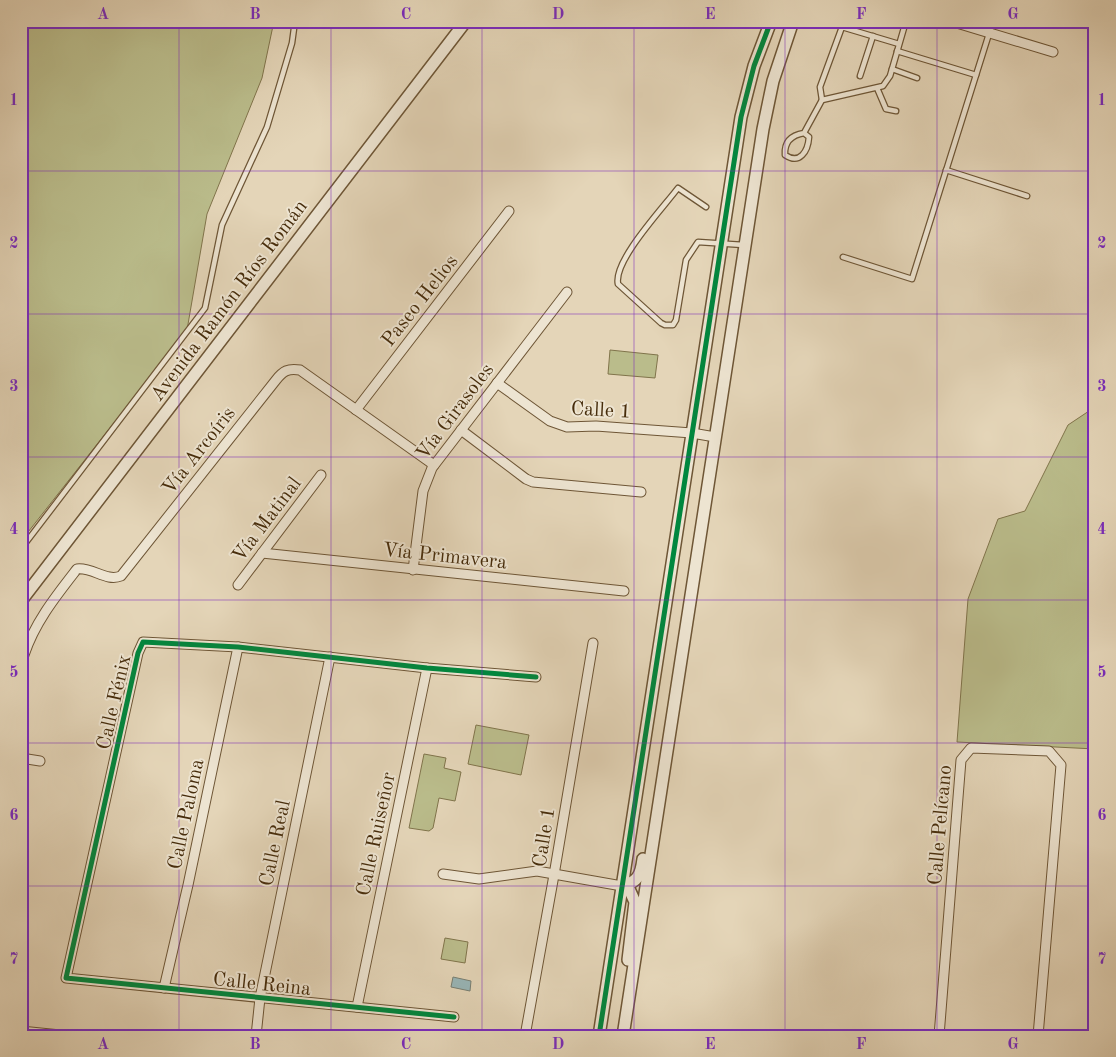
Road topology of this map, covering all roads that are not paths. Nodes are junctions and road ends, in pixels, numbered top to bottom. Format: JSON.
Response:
{"nodes":[{"id":1,"x":295,"y":21,"type":"edge"},
{"id":2,"x":466,"y":21,"type":"edge"},
{"id":3,"x":770,"y":21,"type":"edge"},
{"id":4,"x":793,"y":21,"type":"edge"},
{"id":5,"x":906,"y":21,"type":"edge"},
{"id":6,"x":950,"y":21,"type":"edge"},
{"id":7,"x":993,"y":21,"type":"edge"},
{"id":8,"x":989,"y":33,"type":"junction"},
{"id":9,"x":873,"y":36,"type":"junction"},
{"id":10,"x":899,"y":44,"type":"junction"},
{"id":11,"x":897,"y":51,"type":"junction"},
{"id":12,"x":1053,"y":52,"type":"dead end"},
{"id":13,"x":892,"y":69,"type":"junction"},
{"id":14,"x":976,"y":75,"type":"junction"},
{"id":15,"x":860,"y":76,"type":"dead end"},
{"id":16,"x":918,"y":78,"type":"dead end"},
{"id":17,"x":877,"y":88,"type":"junction"},
{"id":18,"x":822,"y":100,"type":"junction"},
{"id":19,"x":896,"y":111,"type":"dead end"},
{"id":20,"x":804,"y":132,"type":"junction"},
{"id":21,"x":946,"y":170,"type":"junction"},
{"id":22,"x":1027,"y":196,"type":"dead end"},
{"id":23,"x":706,"y":207,"type":"dead end"},
{"id":24,"x":509,"y":210,"type":"dead end"},
{"id":25,"x":721,"y":243,"type":"junction"},
{"id":26,"x":745,"y":245,"type":"junction"},
{"id":27,"x":843,"y":258,"type":"dead end"},
{"id":28,"x":566,"y":292,"type":"dead end"},
{"id":29,"x":497,"y":383,"type":"junction"},
{"id":30,"x":356,"y":410,"type":"junction"},
{"id":31,"x":461,"y":430,"type":"junction"},
{"id":32,"x":692,"y":433,"type":"junction"},
{"id":33,"x":716,"y":437,"type":"junction"},
{"id":34,"x":434,"y":465,"type":"junction"},
{"id":35,"x":321,"y":475,"type":"dead end"},
{"id":36,"x":641,"y":492,"type":"dead end"},
{"id":37,"x":21,"y":549,"type":"edge"},
{"id":38,"x":262,"y":553,"type":"junction"},
{"id":39,"x":413,"y":570,"type":"junction"},
{"id":40,"x":238,"y":585,"type":"dead end"},
{"id":41,"x":624,"y":591,"type":"dead end"},
{"id":42,"x":21,"y":601,"type":"edge"},
{"id":43,"x":593,"y":644,"type":"dead end"},
{"id":44,"x":238,"y":647,"type":"junction"},
{"id":45,"x":24,"y":655,"type":"dead end"},
{"id":46,"x":330,"y":657,"type":"junction"},
{"id":47,"x":428,"y":668,"type":"junction"},
{"id":48,"x":536,"y":677,"type":"dead end"},
{"id":49,"x":21,"y":758,"type":"edge"},
{"id":50,"x":40,"y":761,"type":"dead end"},
{"id":51,"x":657,"y":816,"type":"junction"},
{"id":52,"x":443,"y":874,"type":"dead end"},
{"id":53,"x":554,"y":875,"type":"junction"},
{"id":54,"x":622,"y":886,"type":"junction"},
{"id":55,"x":66,"y":978,"type":"joint"},
{"id":56,"x":632,"y":979,"type":"junction"},
{"id":57,"x":164,"y":988,"type":"junction"},
{"id":58,"x":260,"y":998,"type":"junction"},
{"id":59,"x":357,"y":1007,"type":"junction"},
{"id":60,"x":454,"y":1017,"type":"dead end"},
{"id":61,"x":21,"y":1031,"type":"edge"},
{"id":62,"x":70,"y":1036,"type":"edge"},
{"id":63,"x":256,"y":1036,"type":"edge"},
{"id":64,"x":525,"y":1036,"type":"edge"},
{"id":65,"x":599,"y":1036,"type":"edge"},
{"id":66,"x":623,"y":1036,"type":"edge"},
{"id":67,"x":939,"y":1036,"type":"edge"},
{"id":68,"x":1038,"y":1036,"type":"edge"}],
"edges":[{"from":1,"to":37,"type":"lane"},
{"from":2,"to":42,"type":"street","name":"Avenida Ramón Ríos Román"},
{"from":3,"to":25,"type":"street"},
{"from":4,"to":26,"type":"street"},
{"from":5,"to":10,"type":"lane"},
{"from":6,"to":8,"type":"street"},
{"from":7,"to":8,"type":"lane"},
{"from":8,"to":12,"type":"street"},
{"from":8,"to":14,"type":"lane"},
{"from":9,"to":10,"type":"lane"},
{"from":9,"to":15,"type":"lane"},
{"from":9,"to":18,"type":"lane"},
{"from":10,"to":11,"type":"lane"},
{"from":11,"to":13,"type":"lane"},
{"from":11,"to":14,"type":"lane"},
{"from":13,"to":16,"type":"lane"},
{"from":13,"to":17,"type":"lane"},
{"from":14,"to":21,"type":"lane"},
{"from":17,"to":18,"type":"lane"},
{"from":17,"to":19,"type":"lane"},
{"from":18,"to":20,"type":"lane"},
{"from":20,"to":20,"type":"lane"},
{"from":21,"to":22,"type":"lane"},
{"from":21,"to":27,"type":"lane"},
{"from":23,"to":25,"type":"lane"},
{"from":24,"to":30,"type":"street","name":"Paseo Helios"},
{"from":25,"to":26,"type":"lane"},
{"from":25,"to":32,"type":"street"},
{"from":26,"to":33,"type":"street"},
{"from":28,"to":29,"type":"street","name":"Vía Girasoles"},
{"from":29,"to":31,"type":"street","name":"Vía Girasoles"},
{"from":29,"to":32,"type":"street","name":"Calle 1"},
{"from":30,"to":34,"type":"street","name":"Vía Arcoíris"},
{"from":30,"to":45,"type":"street","name":"Vía Arcoíris"},
{"from":31,"to":34,"type":"street","name":"Vía Girasoles"},
{"from":31,"to":36,"type":"street"},
{"from":32,"to":33,"type":"street","name":"Calle 1"},
{"from":32,"to":54,"type":"street"},
{"from":33,"to":51,"type":"street"},
{"from":34,"to":39,"type":"street","name":"Vía Girasoles"},
{"from":35,"to":38,"type":"street","name":"Vía Matinal"},
{"from":38,"to":39,"type":"street","name":"Vía Primavera"},
{"from":38,"to":40,"type":"street","name":"Vía Matinal"},
{"from":39,"to":41,"type":"street","name":"Vía Primavera"},
{"from":43,"to":53,"type":"street","name":"Calle 1"},
{"from":44,"to":46,"type":"street","name":"Calle Fénix"},
{"from":44,"to":55,"type":"street","name":"Calle Fénix"},
{"from":44,"to":57,"type":"street","name":"Calle Paloma"},
{"from":46,"to":47,"type":"street","name":"Calle Fénix"},
{"from":46,"to":58,"type":"street","name":"Calle Real"},
{"from":47,"to":48,"type":"street","name":"Calle Fénix"},
{"from":47,"to":59,"type":"street","name":"Calle Ruiseñor"},
{"from":49,"to":50,"type":"street"},
{"from":51,"to":54,"type":"street"},
{"from":51,"to":56,"type":"street"},
{"from":52,"to":53,"type":"street"},
{"from":53,"to":54,"type":"street"},
{"from":53,"to":64,"type":"street","name":"Calle 1"},
{"from":54,"to":56,"type":"street"},
{"from":54,"to":65,"type":"street"},
{"from":55,"to":57,"type":"street","name":"Calle Reina"},
{"from":56,"to":66,"type":"street"},
{"from":57,"to":58,"type":"street","name":"Calle Reina"},
{"from":58,"to":59,"type":"street","name":"Calle Reina"},
{"from":58,"to":63,"type":"street","name":"Calle Real"},
{"from":59,"to":60,"type":"street","name":"Calle Reina"},
{"from":61,"to":62,"type":"street"},
{"from":67,"to":68,"type":"street","name":"Calle Pelícano"}]}
